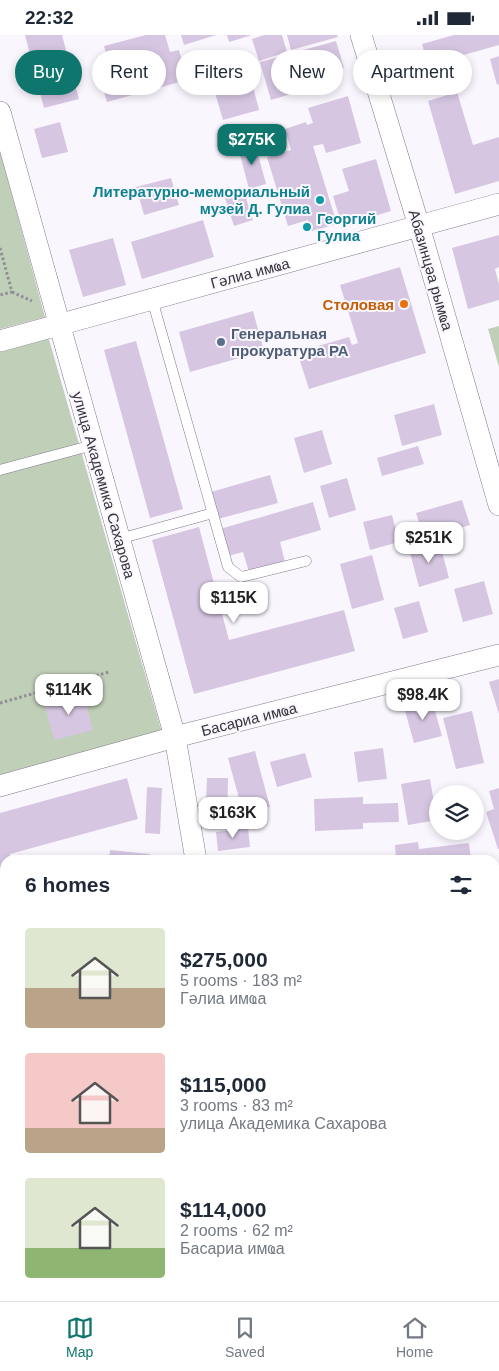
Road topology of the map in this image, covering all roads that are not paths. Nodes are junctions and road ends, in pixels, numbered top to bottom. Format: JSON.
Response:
{"nodes":[{"id":1,"x":361,"y":35,"type":"edge"},
{"id":2,"x":0,"y":112,"type":"edge"},
{"id":3,"x":499,"y":204,"type":"edge"},
{"id":4,"x":419,"y":226,"type":"junction"},
{"id":5,"x":152,"y":299,"type":"junction"},
{"id":6,"x":59,"y":325,"type":"junction"},
{"id":7,"x":0,"y":341,"type":"edge"},
{"id":8,"x":93,"y":445,"type":"junction"},
{"id":9,"x":0,"y":470,"type":"edge"},
{"id":10,"x":499,"y":505,"type":"edge"},
{"id":11,"x":213,"y":513,"type":"junction"},
{"id":12,"x":119,"y":539,"type":"junction"},
{"id":13,"x":306,"y":561,"type":"dead end"},
{"id":14,"x":499,"y":655,"type":"edge"},
{"id":15,"x":175,"y":737,"type":"junction"},
{"id":16,"x":0,"y":786,"type":"edge"},
{"id":17,"x":195,"y":855,"type":"edge"}],
"edges":[{"from":1,"to":4,"type":"street","name":"Абазинцәа рымҩа"},
{"from":2,"to":6,"type":"street","name":"улица Академика Сахарова"},
{"from":3,"to":4,"type":"street","name":"Гәлиа имҩа"},
{"from":4,"to":5,"type":"street","name":"Гәлиа имҩа"},
{"from":4,"to":10,"type":"street","name":"Абазинцәа рымҩа"},
{"from":5,"to":6,"type":"street","name":"Гәлиа имҩа"},
{"from":5,"to":11,"type":"lane"},
{"from":6,"to":7,"type":"street","name":"Гәлиа имҩа"},
{"from":6,"to":8,"type":"street","name":"улица Академика Сахарова"},
{"from":8,"to":9,"type":"lane"},
{"from":8,"to":12,"type":"street","name":"улица Академика Сахарова"},
{"from":11,"to":12,"type":"lane"},
{"from":11,"to":13,"type":"lane"},
{"from":12,"to":15,"type":"street","name":"улица Академика Сахарова"},
{"from":14,"to":15,"type":"street","name":"Басариа имҩа"},
{"from":15,"to":16,"type":"street","name":"Басариа имҩа"},
{"from":15,"to":17,"type":"street","name":"улица Академика Сахарова"}]}
